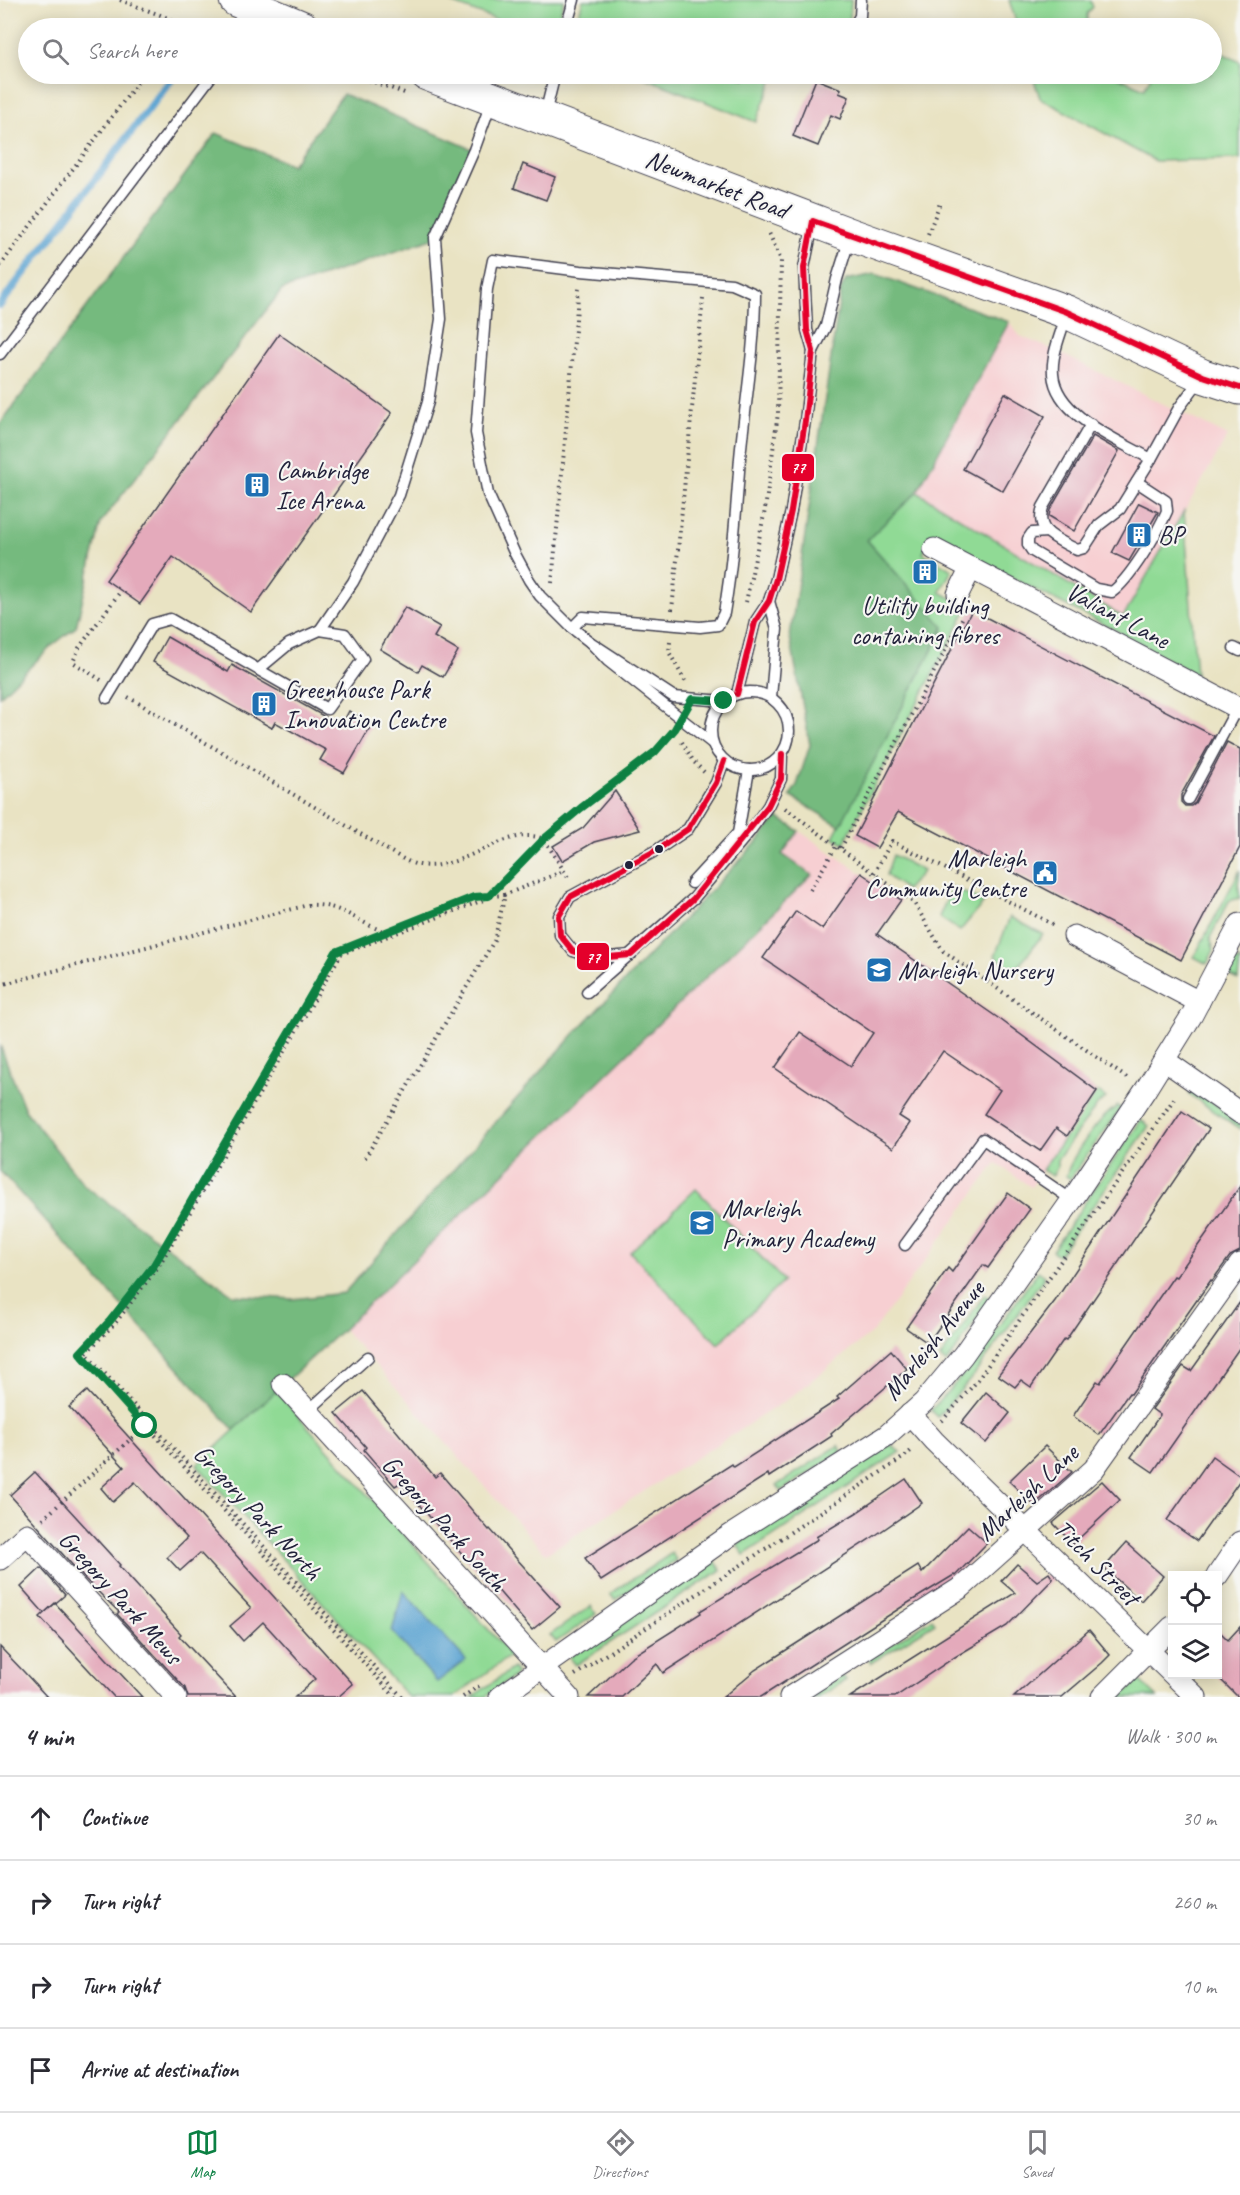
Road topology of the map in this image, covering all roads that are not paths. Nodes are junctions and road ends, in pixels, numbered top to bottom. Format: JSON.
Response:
{"nodes":[{"id":1,"x":574,"y":0,"type":"edge"},
{"id":2,"x":861,"y":0,"type":"edge"},
{"id":3,"x":245,"y":12,"type":"edge"},
{"id":4,"x":267,"y":18,"type":"edge"},
{"id":5,"x":570,"y":18,"type":"edge"},
{"id":6,"x":859,"y":18,"type":"edge"},
{"id":7,"x":205,"y":84,"type":"edge"},
{"id":8,"x":552,"y":84,"type":"edge"},
{"id":9,"x":422,"y":86,"type":"edge"},
{"id":10,"x":493,"y":97,"type":"junction"},
{"id":11,"x":544,"y":118,"type":"junction"},
{"id":12,"x":813,"y":221,"type":"junction"},
{"id":13,"x":850,"y":235,"type":"junction"},
{"id":14,"x":1067,"y":312,"type":"junction"},
{"id":15,"x":813,"y":351,"type":"junction"},
{"id":16,"x":0,"y":354,"type":"edge"},
{"id":17,"x":1203,"y":376,"type":"junction"},
{"id":18,"x":1240,"y":388,"type":"edge"},
{"id":19,"x":1091,"y":424,"type":"junction"},
{"id":20,"x":1151,"y":459,"type":"junction"},
{"id":21,"x":1137,"y":483,"type":"junction"},
{"id":22,"x":1047,"y":532,"type":"junction"},
{"id":23,"x":934,"y":549,"type":"dead end"},
{"id":24,"x":978,"y":572,"type":"junction"},
{"id":25,"x":958,"y":594,"type":"dead end"},
{"id":26,"x":769,"y":601,"type":"junction"},
{"id":27,"x":572,"y":628,"type":"junction"},
{"id":28,"x":320,"y":630,"type":"junction"},
{"id":29,"x":590,"y":642,"type":"junction"},
{"id":30,"x":259,"y":669,"type":"junction"},
{"id":31,"x":110,"y":693,"type":"road end"},
{"id":32,"x":737,"y":694,"type":"junction"},
{"id":33,"x":771,"y":697,"type":"junction"},
{"id":34,"x":724,"y":701,"type":"junction"},
{"id":35,"x":1238,"y":708,"type":"edge"},
{"id":36,"x":712,"y":743,"type":"junction"},
{"id":37,"x":782,"y":754,"type":"junction"},
{"id":38,"x":724,"y":761,"type":"junction"},
{"id":39,"x":749,"y":770,"type":"junction"},
{"id":40,"x":1188,"y":799,"type":"dead end"},
{"id":41,"x":692,"y":883,"type":"dead end"},
{"id":42,"x":1240,"y":924,"type":"edge"},
{"id":43,"x":1074,"y":936,"type":"road end"},
{"id":44,"x":631,"y":955,"type":"junction"},
{"id":45,"x":587,"y":992,"type":"dead end"},
{"id":46,"x":1199,"y":1002,"type":"junction"},
{"id":47,"x":1164,"y":1060,"type":"junction"},
{"id":48,"x":1240,"y":1113,"type":"edge"},
{"id":49,"x":1072,"y":1200,"type":"junction"},
{"id":50,"x":905,"y":1245,"type":"dead end"},
{"id":51,"x":1240,"y":1264,"type":"edge"},
{"id":52,"x":368,"y":1357,"type":"dead end"},
{"id":53,"x":283,"y":1384,"type":"dead end"},
{"id":54,"x":308,"y":1411,"type":"junction"},
{"id":55,"x":910,"y":1414,"type":"junction"},
{"id":56,"x":1026,"y":1530,"type":"junction"},
{"id":57,"x":1240,"y":1542,"type":"edge"},
{"id":58,"x":0,"y":1559,"type":"edge"},
{"id":59,"x":1220,"y":1571,"type":"edge"},
{"id":60,"x":1168,"y":1632,"type":"edge"},
{"id":61,"x":1149,"y":1652,"type":"junction"},
{"id":62,"x":541,"y":1667,"type":"junction"},
{"id":63,"x":564,"y":1691,"type":"edge"},
{"id":64,"x":176,"y":1697,"type":"edge"},
{"id":65,"x":500,"y":1697,"type":"edge"},
{"id":66,"x":790,"y":1697,"type":"edge"},
{"id":67,"x":1102,"y":1697,"type":"edge"},
{"id":68,"x":1196,"y":1697,"type":"edge"}],
"edges":[{"from":1,"to":5,"type":"lane"},
{"from":2,"to":6,"type":"lane"},
{"from":3,"to":4,"type":"main road"},
{"from":7,"to":16,"type":"lane"},
{"from":8,"to":11,"type":"lane"},
{"from":9,"to":10,"type":"main road","name":"Newmarket Road"},
{"from":10,"to":11,"type":"main road","name":"Newmarket Road"},
{"from":10,"to":28,"type":"lane"},
{"from":11,"to":12,"type":"main road","name":"Newmarket Road"},
{"from":12,"to":13,"type":"main road","name":"Newmarket Road"},
{"from":12,"to":15,"type":"lane"},
{"from":13,"to":14,"type":"main road","name":"Newmarket Road"},
{"from":13,"to":15,"type":"lane"},
{"from":14,"to":17,"type":"main road","name":"Newmarket Road"},
{"from":14,"to":19,"type":"lane"},
{"from":15,"to":26,"type":"lane"},
{"from":17,"to":18,"type":"main road","name":"Newmarket Road"},
{"from":17,"to":20,"type":"lane"},
{"from":19,"to":20,"type":"lane"},
{"from":19,"to":22,"type":"lane"},
{"from":20,"to":21,"type":"lane"},
{"from":21,"to":22,"type":"lane"},
{"from":21,"to":22,"type":"lane"},
{"from":23,"to":24,"type":"street","name":"Valiant Lane"},
{"from":24,"to":25,"type":"street"},
{"from":24,"to":35,"type":"street","name":"Valiant Lane"},
{"from":26,"to":32,"type":"lane"},
{"from":26,"to":33,"type":"lane"},
{"from":27,"to":27,"type":"lane"},
{"from":27,"to":29,"type":"lane"},
{"from":28,"to":30,"type":"lane"},
{"from":28,"to":30,"type":"lane"},
{"from":29,"to":34,"type":"lane"},
{"from":29,"to":36,"type":"lane"},
{"from":30,"to":31,"type":"lane"},
{"from":32,"to":33,"type":"lane"},
{"from":32,"to":34,"type":"lane"},
{"from":33,"to":37,"type":"lane"},
{"from":34,"to":36,"type":"lane"},
{"from":35,"to":40,"type":"lane"},
{"from":36,"to":38,"type":"lane"},
{"from":37,"to":39,"type":"lane"},
{"from":37,"to":44,"type":"lane"},
{"from":38,"to":39,"type":"lane"},
{"from":38,"to":44,"type":"lane"},
{"from":39,"to":41,"type":"lane"},
{"from":42,"to":46,"type":"street","name":"Marleigh Avenue"},
{"from":43,"to":46,"type":"street"},
{"from":44,"to":45,"type":"lane"},
{"from":46,"to":47,"type":"street","name":"Marleigh Avenue"},
{"from":47,"to":48,"type":"street"},
{"from":47,"to":49,"type":"street","name":"Marleigh Avenue"},
{"from":49,"to":50,"type":"lane"},
{"from":49,"to":55,"type":"street","name":"Marleigh Avenue"},
{"from":51,"to":56,"type":"street","name":"Marleigh Lane"},
{"from":52,"to":54,"type":"lane"},
{"from":53,"to":54,"type":"street","name":"Gregory Park South"},
{"from":54,"to":62,"type":"street","name":"Gregory Park South"},
{"from":55,"to":56,"type":"street","name":"Titch Street"},
{"from":55,"to":62,"type":"street","name":"Marleigh Avenue"},
{"from":56,"to":61,"type":"street","name":"Titch Street"},
{"from":56,"to":66,"type":"street","name":"Marleigh Lane"},
{"from":57,"to":59,"type":"street"},
{"from":58,"to":64,"type":"street","name":"Gregory Park Mews"},
{"from":60,"to":61,"type":"street"},
{"from":61,"to":67,"type":"street"},
{"from":61,"to":68,"type":"street","name":"Titch Street"},
{"from":62,"to":63,"type":"street","name":"Gregory Park South"},
{"from":62,"to":65,"type":"street","name":"Marleigh Avenue"}]}
